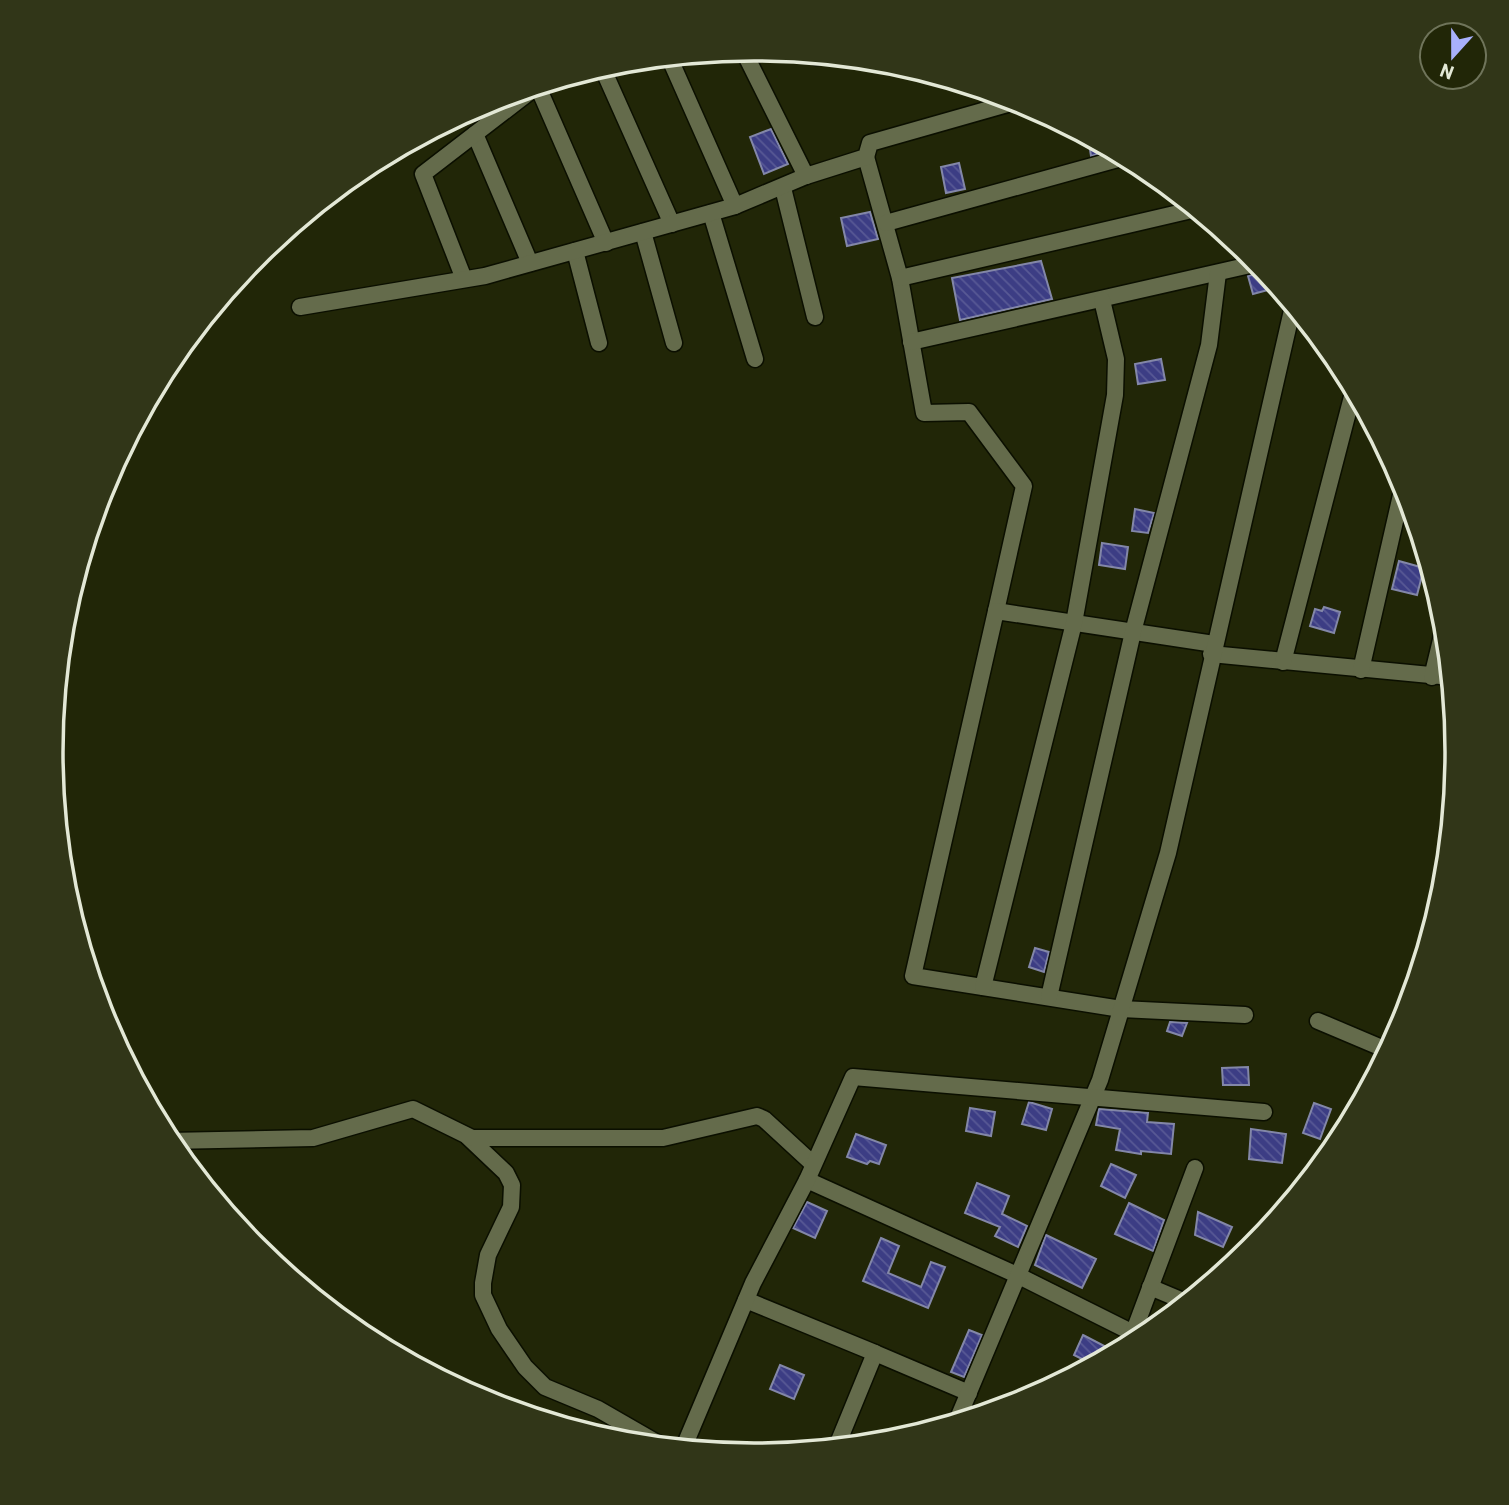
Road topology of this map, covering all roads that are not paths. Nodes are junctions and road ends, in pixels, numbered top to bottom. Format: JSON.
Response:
{"nodes":[{"id":1,"x":750,"y":61,"type":"edge"},
{"id":2,"x":673,"y":66,"type":"edge"},
{"id":3,"x":607,"y":78,"type":"edge"},
{"id":4,"x":541,"y":95,"type":"edge"},
{"id":5,"x":513,"y":105,"type":"edge"},
{"id":6,"x":999,"y":106,"type":"edge"},
{"id":7,"x":475,"y":134,"type":"junction"},
{"id":8,"x":866,"y":157,"type":"junction"},
{"id":9,"x":1111,"y":161,"type":"edge"},
{"id":10,"x":806,"y":176,"type":"junction"},
{"id":11,"x":783,"y":188,"type":"junction"},
{"id":12,"x":735,"y":206,"type":"junction"},
{"id":13,"x":1184,"y":212,"type":"edge"},
{"id":14,"x":711,"y":213,"type":"junction"},
{"id":15,"x":886,"y":223,"type":"junction"},
{"id":16,"x":672,"y":224,"type":"junction"},
{"id":17,"x":643,"y":232,"type":"junction"},
{"id":18,"x":606,"y":243,"type":"junction"},
{"id":19,"x":575,"y":251,"type":"junction"},
{"id":20,"x":530,"y":264,"type":"junction"},
{"id":21,"x":1246,"y":267,"type":"edge"},
{"id":22,"x":1219,"y":273,"type":"junction"},
{"id":23,"x":900,"y":278,"type":"junction"},
{"id":24,"x":464,"y":279,"type":"junction"},
{"id":25,"x":1102,"y":300,"type":"junction"},
{"id":26,"x":300,"y":307,"type":"dead end"},
{"id":27,"x":815,"y":317,"type":"dead end"},
{"id":28,"x":1290,"y":317,"type":"edge"},
{"id":29,"x":674,"y":342,"type":"dead end"},
{"id":30,"x":911,"y":342,"type":"junction"},
{"id":31,"x":599,"y":343,"type":"dead end"},
{"id":32,"x":755,"y":359,"type":"dead end"},
{"id":33,"x":1350,"y":403,"type":"edge"},
{"id":34,"x":1399,"y":504,"type":"edge"},
{"id":35,"x":996,"y":611,"type":"junction"},
{"id":36,"x":1074,"y":623,"type":"junction"},
{"id":37,"x":1133,"y":632,"type":"junction"},
{"id":38,"x":1212,"y":649,"type":"junction"},
{"id":39,"x":1438,"y":652,"type":"edge"},
{"id":40,"x":1283,"y":662,"type":"junction"},
{"id":41,"x":1361,"y":670,"type":"junction"},
{"id":42,"x":1432,"y":677,"type":"junction"},
{"id":43,"x":1441,"y":677,"type":"edge"},
{"id":44,"x":983,"y":987,"type":"junction"},
{"id":45,"x":1049,"y":998,"type":"junction"},
{"id":46,"x":1121,"y":1009,"type":"junction"},
{"id":47,"x":1245,"y":1015,"type":"dead end"},
{"id":48,"x":1318,"y":1021,"type":"dead end"},
{"id":49,"x":1379,"y":1047,"type":"edge"},
{"id":50,"x":1093,"y":1097,"type":"junction"},
{"id":51,"x":1264,"y":1112,"type":"dead end"},
{"id":52,"x":468,"y":1137,"type":"junction"},
{"id":53,"x":183,"y":1141,"type":"edge"},
{"id":54,"x":1195,"y":1168,"type":"dead end"},
{"id":55,"x":810,"y":1172,"type":"junction"},
{"id":56,"x":1017,"y":1275,"type":"junction"},
{"id":57,"x":1150,"y":1287,"type":"junction"},
{"id":58,"x":1178,"y":1299,"type":"edge"},
{"id":59,"x":746,"y":1300,"type":"junction"},
{"id":60,"x":1134,"y":1330,"type":"edge"},
{"id":61,"x":1124,"y":1336,"type":"edge"},
{"id":62,"x":875,"y":1353,"type":"junction"},
{"id":63,"x":969,"y":1393,"type":"junction"},
{"id":64,"x":962,"y":1412,"type":"edge"},
{"id":65,"x":641,"y":1434,"type":"edge"},
{"id":66,"x":841,"y":1438,"type":"edge"},
{"id":67,"x":687,"y":1440,"type":"edge"}],
"edges":[{"from":1,"to":10,"type":"street"},
{"from":2,"to":12,"type":"street"},
{"from":3,"to":16,"type":"street"},
{"from":4,"to":18,"type":"street"},
{"from":5,"to":7,"type":"street"},
{"from":6,"to":8,"type":"street"},
{"from":7,"to":20,"type":"street"},
{"from":7,"to":24,"type":"street"},
{"from":8,"to":10,"type":"street"},
{"from":8,"to":15,"type":"street"},
{"from":9,"to":15,"type":"street"},
{"from":10,"to":11,"type":"street"},
{"from":11,"to":12,"type":"street"},
{"from":11,"to":27,"type":"street"},
{"from":12,"to":14,"type":"street"},
{"from":13,"to":23,"type":"street"},
{"from":14,"to":16,"type":"street"},
{"from":14,"to":32,"type":"street"},
{"from":15,"to":23,"type":"street"},
{"from":16,"to":17,"type":"street"},
{"from":17,"to":18,"type":"street"},
{"from":17,"to":29,"type":"street"},
{"from":18,"to":19,"type":"street"},
{"from":19,"to":20,"type":"street"},
{"from":19,"to":31,"type":"street"},
{"from":20,"to":24,"type":"street"},
{"from":21,"to":22,"type":"street"},
{"from":22,"to":25,"type":"street"},
{"from":22,"to":37,"type":"street"},
{"from":23,"to":30,"type":"street"},
{"from":24,"to":26,"type":"street"},
{"from":25,"to":30,"type":"street"},
{"from":25,"to":36,"type":"street"},
{"from":28,"to":38,"type":"street"},
{"from":30,"to":35,"type":"street"},
{"from":33,"to":40,"type":"street"},
{"from":34,"to":41,"type":"street"},
{"from":35,"to":36,"type":"street"},
{"from":35,"to":44,"type":"street"},
{"from":36,"to":37,"type":"street"},
{"from":36,"to":44,"type":"street"},
{"from":37,"to":38,"type":"street"},
{"from":37,"to":45,"type":"street"},
{"from":38,"to":40,"type":"street"},
{"from":38,"to":46,"type":"street"},
{"from":39,"to":42,"type":"street"},
{"from":40,"to":41,"type":"street"},
{"from":41,"to":42,"type":"street"},
{"from":42,"to":43,"type":"street"},
{"from":44,"to":45,"type":"street"},
{"from":45,"to":46,"type":"street"},
{"from":46,"to":47,"type":"street"},
{"from":46,"to":50,"type":"street"},
{"from":48,"to":49,"type":"street"},
{"from":50,"to":51,"type":"street"},
{"from":50,"to":55,"type":"street"},
{"from":50,"to":56,"type":"street"},
{"from":52,"to":53,"type":"street"},
{"from":52,"to":55,"type":"street"},
{"from":52,"to":65,"type":"street"},
{"from":54,"to":57,"type":"street"},
{"from":55,"to":56,"type":"street"},
{"from":55,"to":59,"type":"street"},
{"from":56,"to":61,"type":"street"},
{"from":56,"to":63,"type":"street"},
{"from":57,"to":58,"type":"street"},
{"from":57,"to":60,"type":"street"},
{"from":59,"to":62,"type":"street"},
{"from":59,"to":67,"type":"street"},
{"from":62,"to":63,"type":"street"},
{"from":62,"to":66,"type":"street"},
{"from":63,"to":64,"type":"street"}]}
